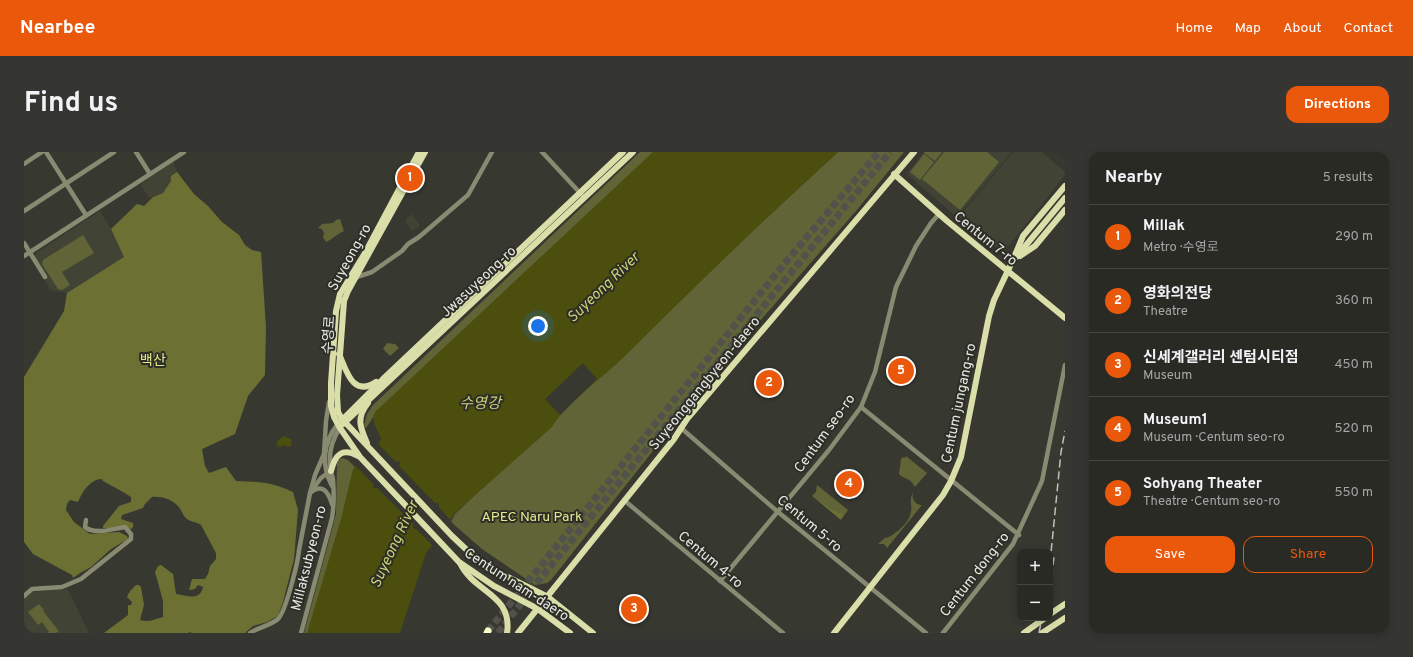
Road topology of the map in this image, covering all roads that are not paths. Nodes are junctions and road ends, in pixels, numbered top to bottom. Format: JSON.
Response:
{"nodes":[{"id":1,"x":42,"y":152,"type":"edge"},
{"id":2,"x":46,"y":152,"type":"edge"},
{"id":3,"x":114,"y":152,"type":"edge"},
{"id":4,"x":136,"y":152,"type":"edge"},
{"id":5,"x":184,"y":152,"type":"edge"},
{"id":6,"x":419,"y":152,"type":"edge"},
{"id":7,"x":425,"y":152,"type":"edge"},
{"id":8,"x":492,"y":152,"type":"edge"},
{"id":9,"x":542,"y":152,"type":"edge"},
{"id":10,"x":623,"y":152,"type":"edge"},
{"id":11,"x":633,"y":152,"type":"edge"},
{"id":12,"x":914,"y":152,"type":"edge"},
{"id":13,"x":24,"y":164,"type":"edge"},
{"id":14,"x":150,"y":174,"type":"junction"},
{"id":15,"x":894,"y":174,"type":"junction"},
{"id":16,"x":66,"y":183,"type":"junction"},
{"id":17,"x":1065,"y":186,"type":"edge"},
{"id":18,"x":582,"y":195,"type":"junction"},
{"id":19,"x":1065,"y":198,"type":"edge"},
{"id":20,"x":1065,"y":210,"type":"edge"},
{"id":21,"x":24,"y":211,"type":"edge"},
{"id":22,"x":939,"y":214,"type":"junction"},
{"id":23,"x":86,"y":215,"type":"junction"},
{"id":24,"x":24,"y":243,"type":"edge"},
{"id":25,"x":30,"y":252,"type":"junction"},
{"id":26,"x":24,"y":256,"type":"edge"},
{"id":27,"x":1012,"y":262,"type":"junction"},
{"id":28,"x":1008,"y":270,"type":"junction"},
{"id":29,"x":45,"y":277,"type":"dead end"},
{"id":30,"x":352,"y":279,"type":"junction"},
{"id":31,"x":1065,"y":318,"type":"edge"},
{"id":32,"x":339,"y":353,"type":"junction"},
{"id":33,"x":1065,"y":365,"type":"edge"},
{"id":34,"x":383,"y":379,"type":"junction"},
{"id":35,"x":374,"y":395,"type":"junction"},
{"id":36,"x":331,"y":398,"type":"junction"},
{"id":37,"x":861,"y":407,"type":"junction"},
{"id":38,"x":344,"y":421,"type":"junction"},
{"id":39,"x":339,"y":427,"type":"junction"},
{"id":40,"x":681,"y":428,"type":"junction"},
{"id":41,"x":369,"y":448,"type":"junction"},
{"id":42,"x":324,"y":454,"type":"junction"},
{"id":43,"x":360,"y":457,"type":"junction"},
{"id":44,"x":329,"y":472,"type":"junction"},
{"id":45,"x":952,"y":481,"type":"junction"},
{"id":46,"x":310,"y":493,"type":"junction"},
{"id":47,"x":624,"y":501,"type":"junction"},
{"id":48,"x":333,"y":510,"type":"junction"},
{"id":49,"x":778,"y":512,"type":"junction"},
{"id":50,"x":86,"y":520,"type":"dead end"},
{"id":51,"x":1018,"y":535,"type":"junction"},
{"id":52,"x":459,"y":562,"type":"junction"},
{"id":53,"x":720,"y":581,"type":"junction"},
{"id":54,"x":870,"y":588,"type":"junction"},
{"id":55,"x":24,"y":596,"type":"edge"},
{"id":56,"x":548,"y":597,"type":"junction"},
{"id":57,"x":1065,"y":604,"type":"edge"},
{"id":58,"x":538,"y":609,"type":"junction"},
{"id":59,"x":1053,"y":612,"type":"edge"},
{"id":60,"x":1065,"y":618,"type":"edge"},
{"id":61,"x":1041,"y":621,"type":"edge"},
{"id":62,"x":250,"y":633,"type":"edge"},
{"id":63,"x":301,"y":633,"type":"edge"},
{"id":64,"x":507,"y":633,"type":"edge"},
{"id":65,"x":518,"y":633,"type":"edge"},
{"id":66,"x":570,"y":633,"type":"edge"},
{"id":67,"x":593,"y":633,"type":"edge"},
{"id":68,"x":783,"y":633,"type":"edge"},
{"id":69,"x":834,"y":633,"type":"edge"},
{"id":70,"x":926,"y":633,"type":"edge"},
{"id":71,"x":943,"y":633,"type":"edge"},
{"id":72,"x":1024,"y":633,"type":"edge"},
{"id":73,"x":1042,"y":633,"type":"edge"}],
"edges":[{"from":1,"to":13,"type":"street"},
{"from":2,"to":16,"type":"street"},
{"from":3,"to":16,"type":"street"},
{"from":4,"to":14,"type":"street"},
{"from":5,"to":14,"type":"street"},
{"from":6,"to":30,"type":"main road","name":"Suyeong-ro"},
{"from":7,"to":30,"type":"main road","name":"수영로"},
{"from":8,"to":30,"type":"street"},
{"from":9,"to":18,"type":"street"},
{"from":10,"to":18,"type":"main road","name":"Jwasuyeong-ro"},
{"from":11,"to":18,"type":"main road","name":"Jwasuyeong-ro"},
{"from":12,"to":15,"type":"main road","name":"Suyeonggangbyeon-daero"},
{"from":14,"to":23,"type":"street"},
{"from":15,"to":22,"type":"main road","name":"Centum 7-ro"},
{"from":15,"to":40,"type":"main road","name":"Suyeonggangbyeon-daero"},
{"from":16,"to":21,"type":"street"},
{"from":16,"to":23,"type":"street"},
{"from":17,"to":27,"type":"main road","name":"Centum jungang-ro"},
{"from":18,"to":34,"type":"main road","name":"Jwasuyeong-ro"},
{"from":18,"to":35,"type":"main road","name":"Jwasuyeong-ro"},
{"from":19,"to":27,"type":"main road","name":"Centum jungang-ro"},
{"from":20,"to":27,"type":"main road","name":"Centum jungang-ro"},
{"from":22,"to":28,"type":"main road","name":"Centum 7-ro"},
{"from":22,"to":37,"type":"street","name":"Centum seo-ro"},
{"from":23,"to":25,"type":"street"},
{"from":24,"to":25,"type":"street"},
{"from":25,"to":26,"type":"street"},
{"from":25,"to":29,"type":"street"},
{"from":27,"to":28,"type":"main road","name":"Centum jungang-ro"},
{"from":28,"to":31,"type":"main road","name":"Centum 7-ro"},
{"from":28,"to":45,"type":"main road","name":"Centum jungang-ro"},
{"from":30,"to":32,"type":"main road","name":"수영로"},
{"from":30,"to":36,"type":"main road","name":"Suyeong-ro"},
{"from":32,"to":34,"type":"main road"},
{"from":32,"to":38,"type":"main road","name":"수영로"},
{"from":33,"to":51,"type":"street","name":"Centum dong-ro"},
{"from":34,"to":38,"type":"main road","name":"Jwasuyeong-ro"},
{"from":35,"to":38,"type":"main road","name":"Jwasuyeong-ro"},
{"from":35,"to":41,"type":"main road"},
{"from":36,"to":39,"type":"main road","name":"Suyeong-ro"},
{"from":36,"to":42,"type":"street"},
{"from":37,"to":45,"type":"street"},
{"from":37,"to":49,"type":"street","name":"Centum seo-ro"},
{"from":38,"to":39,"type":"main road","name":"Jwasuyeong-ro"},
{"from":38,"to":41,"type":"main road","name":"Centum nam-daero"},
{"from":39,"to":42,"type":"street","name":"Millaksubyeon-ro"},
{"from":39,"to":43,"type":"main road","name":"Centum nam-daero"},
{"from":39,"to":44,"type":"street","name":"Millaksubyeon-ro"},
{"from":40,"to":47,"type":"main road","name":"Suyeonggangbyeon-daero"},
{"from":40,"to":49,"type":"street","name":"Centum 5-ro"},
{"from":41,"to":56,"type":"main road","name":"Centum nam-daero"},
{"from":42,"to":44,"type":"street","name":"Millaksubyeon-ro"},
{"from":42,"to":46,"type":"street"},
{"from":43,"to":44,"type":"main road"},
{"from":43,"to":52,"type":"main road","name":"Centum nam-daero"},
{"from":44,"to":46,"type":"street"},
{"from":44,"to":48,"type":"street","name":"Millaksubyeon-ro"},
{"from":45,"to":51,"type":"street"},
{"from":45,"to":54,"type":"main road","name":"Centum jungang-ro"},
{"from":46,"to":48,"type":"street"},
{"from":46,"to":62,"type":"street"},
{"from":47,"to":53,"type":"street","name":"Centum 4-ro"},
{"from":47,"to":56,"type":"main road","name":"Suyeonggangbyeon-daero"},
{"from":48,"to":63,"type":"street","name":"Millaksubyeon-ro"},
{"from":49,"to":53,"type":"street","name":"Centum seo-ro"},
{"from":49,"to":54,"type":"street","name":"Centum 5-ro"},
{"from":50,"to":55,"type":"street"},
{"from":51,"to":71,"type":"street","name":"Centum dong-ro"},
{"from":52,"to":58,"type":"main road","name":"Centum nam-daero"},
{"from":52,"to":64,"type":"main road"},
{"from":53,"to":68,"type":"street","name":"Centum 4-ro"},
{"from":54,"to":69,"type":"main road","name":"Centum jungang-ro"},
{"from":54,"to":70,"type":"street","name":"Centum 5-ro"},
{"from":56,"to":58,"type":"main road","name":"Suyeonggangbyeon-daero"},
{"from":56,"to":67,"type":"main road","name":"Centum nam-daero"},
{"from":57,"to":59,"type":"main road"},
{"from":58,"to":65,"type":"main road","name":"Suyeonggangbyeon-daero"},
{"from":58,"to":66,"type":"main road","name":"Centum nam-daero"},
{"from":60,"to":73,"type":"main road"},
{"from":61,"to":72,"type":"main road"}]}
